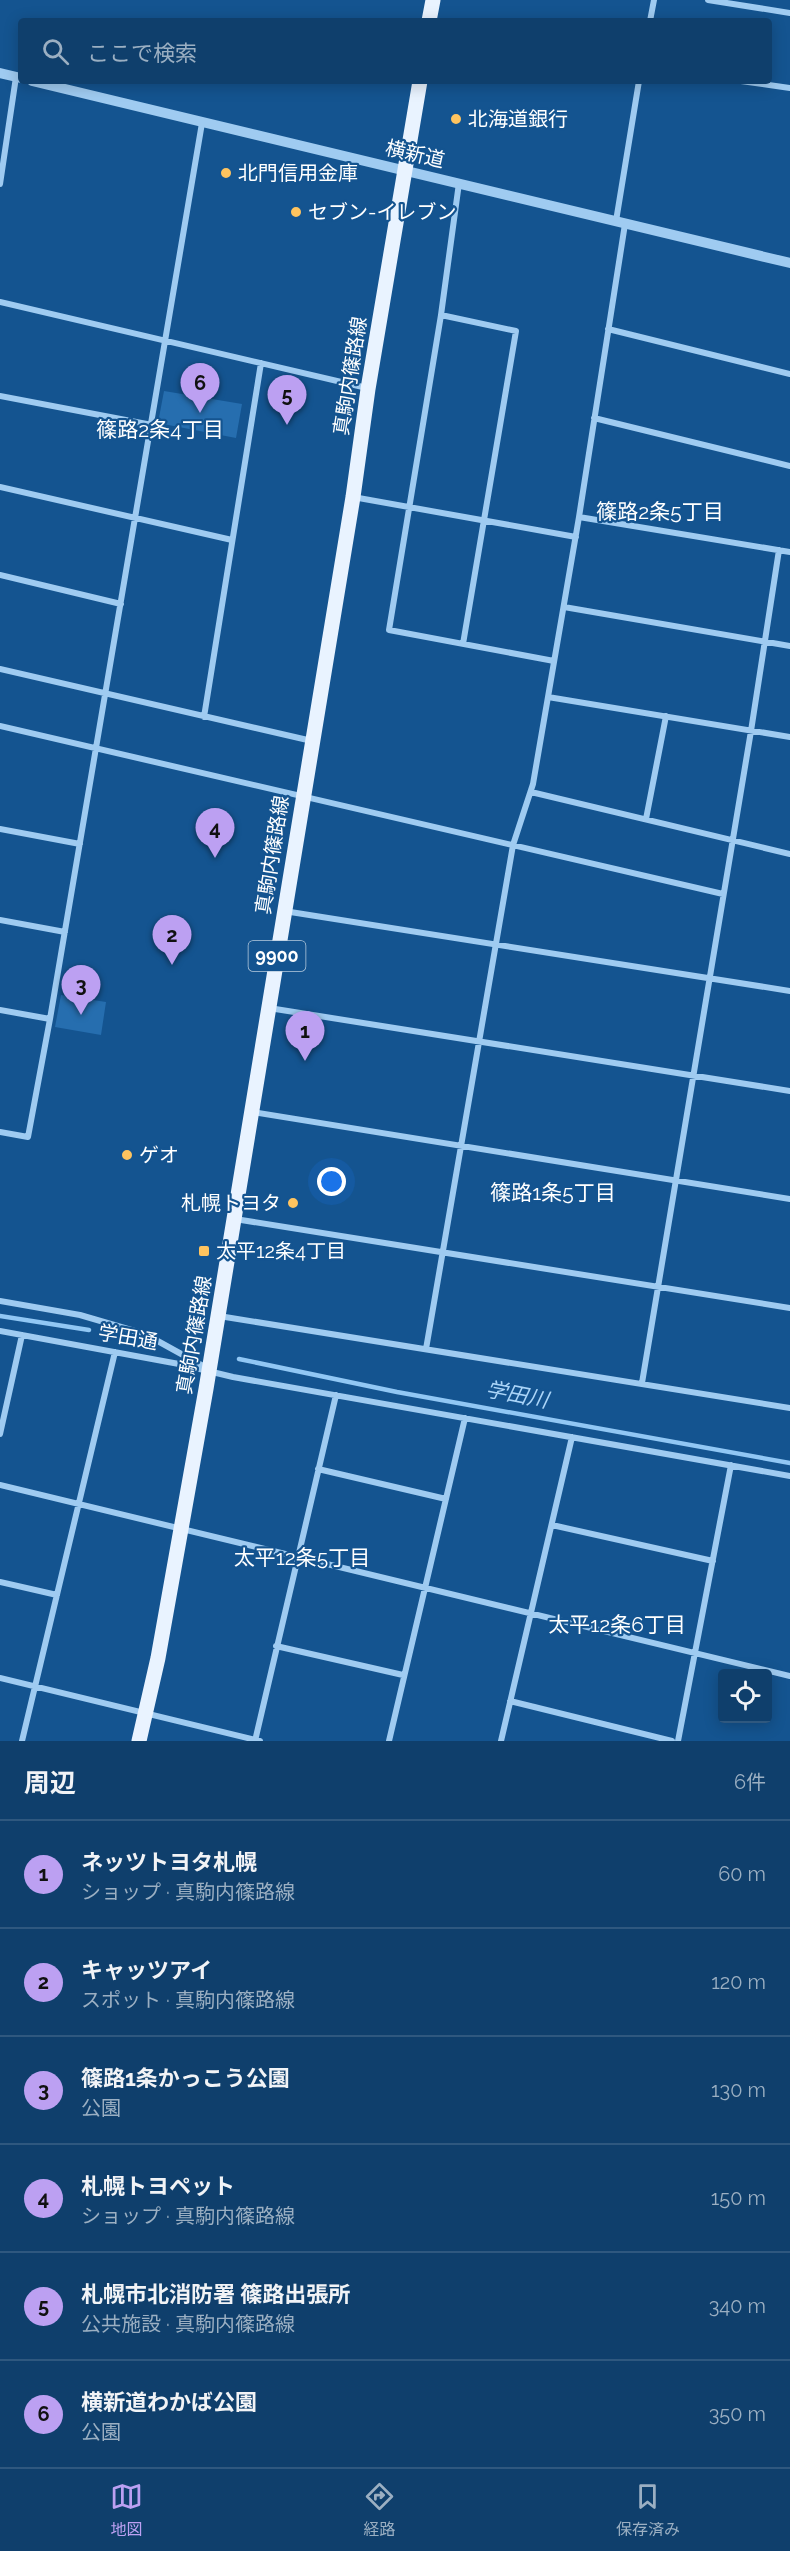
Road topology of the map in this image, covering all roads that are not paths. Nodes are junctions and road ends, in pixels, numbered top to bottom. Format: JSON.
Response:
{"nodes":[{"id":1,"x":433,"y":0,"type":"edge"},
{"id":2,"x":654,"y":0,"type":"edge"},
{"id":3,"x":708,"y":0,"type":"edge"},
{"id":4,"x":790,"y":14,"type":"edge"},
{"id":5,"x":430,"y":18,"type":"edge"},
{"id":6,"x":651,"y":18,"type":"edge"},
{"id":7,"x":0,"y":73,"type":"edge"},
{"id":8,"x":18,"y":78,"type":"edge"},
{"id":9,"x":18,"y":84,"type":"edge"},
{"id":10,"x":44,"y":84,"type":"edge"},
{"id":11,"x":420,"y":84,"type":"edge"},
{"id":12,"x":639,"y":84,"type":"edge"},
{"id":13,"x":762,"y":84,"type":"edge"},
{"id":14,"x":790,"y":88,"type":"edge"},
{"id":15,"x":202,"y":123,"type":"junction"},
{"id":16,"x":407,"y":169,"type":"junction"},
{"id":17,"x":459,"y":183,"type":"junction"},
{"id":18,"x":0,"y":184,"type":"edge"},
{"id":19,"x":620,"y":222,"type":"junction"},
{"id":20,"x":790,"y":262,"type":"edge"},
{"id":21,"x":0,"y":302,"type":"edge"},
{"id":22,"x":441,"y":315,"type":"junction"},
{"id":23,"x":608,"y":330,"type":"junction"},
{"id":24,"x":165,"y":341,"type":"junction"},
{"id":25,"x":261,"y":363,"type":"junction"},
{"id":26,"x":790,"y":374,"type":"edge"},
{"id":27,"x":368,"y":388,"type":"junction"},
{"id":28,"x":0,"y":396,"type":"edge"},
{"id":29,"x":594,"y":418,"type":"junction"},
{"id":30,"x":152,"y":424,"type":"junction"},
{"id":31,"x":790,"y":466,"type":"edge"},
{"id":32,"x":0,"y":487,"type":"edge"},
{"id":33,"x":353,"y":497,"type":"junction"},
{"id":34,"x":409,"y":509,"type":"junction"},
{"id":35,"x":579,"y":517,"type":"junction"},
{"id":36,"x":135,"y":519,"type":"junction"},
{"id":37,"x":484,"y":520,"type":"junction"},
{"id":38,"x":576,"y":537,"type":"junction"},
{"id":39,"x":232,"y":540,"type":"junction"},
{"id":40,"x":779,"y":550,"type":"junction"},
{"id":41,"x":790,"y":552,"type":"edge"},
{"id":42,"x":0,"y":575,"type":"edge"},
{"id":43,"x":121,"y":604,"type":"junction"},
{"id":44,"x":564,"y":607,"type":"junction"},
{"id":45,"x":766,"y":642,"type":"junction"},
{"id":46,"x":463,"y":644,"type":"junction"},
{"id":47,"x":790,"y":646,"type":"edge"},
{"id":48,"x":554,"y":661,"type":"junction"},
{"id":49,"x":0,"y":669,"type":"edge"},
{"id":50,"x":106,"y":694,"type":"junction"},
{"id":51,"x":548,"y":697,"type":"junction"},
{"id":52,"x":666,"y":716,"type":"junction"},
{"id":53,"x":204,"y":717,"type":"junction"},
{"id":54,"x":0,"y":726,"type":"edge"},
{"id":55,"x":752,"y":731,"type":"junction"},
{"id":56,"x":790,"y":737,"type":"edge"},
{"id":57,"x":312,"y":741,"type":"junction"},
{"id":58,"x":97,"y":748,"type":"junction"},
{"id":59,"x":531,"y":792,"type":"junction"},
{"id":60,"x":302,"y":797,"type":"junction"},
{"id":61,"x":646,"y":819,"type":"junction"},
{"id":62,"x":0,"y":830,"type":"edge"},
{"id":63,"x":732,"y":840,"type":"junction"},
{"id":64,"x":80,"y":844,"type":"junction"},
{"id":65,"x":513,"y":845,"type":"junction"},
{"id":66,"x":790,"y":854,"type":"edge"},
{"id":67,"x":723,"y":894,"type":"junction"},
{"id":68,"x":284,"y":911,"type":"junction"},
{"id":69,"x":0,"y":920,"type":"edge"},
{"id":70,"x":65,"y":932,"type":"junction"},
{"id":71,"x":496,"y":943,"type":"junction"},
{"id":72,"x":709,"y":978,"type":"junction"},
{"id":73,"x":790,"y":991,"type":"edge"},
{"id":74,"x":268,"y":1008,"type":"junction"},
{"id":75,"x":0,"y":1010,"type":"edge"},
{"id":76,"x":50,"y":1019,"type":"junction"},
{"id":77,"x":479,"y":1041,"type":"junction"},
{"id":78,"x":693,"y":1075,"type":"junction"},
{"id":79,"x":790,"y":1091,"type":"edge"},
{"id":80,"x":251,"y":1112,"type":"junction"},
{"id":81,"x":0,"y":1132,"type":"edge"},
{"id":82,"x":461,"y":1146,"type":"junction"},
{"id":83,"x":676,"y":1181,"type":"junction"},
{"id":84,"x":790,"y":1199,"type":"edge"},
{"id":85,"x":235,"y":1219,"type":"junction"},
{"id":86,"x":442,"y":1253,"type":"junction"},
{"id":87,"x":658,"y":1287,"type":"junction"},
{"id":88,"x":0,"y":1301,"type":"edge"},
{"id":89,"x":790,"y":1308,"type":"edge"},
{"id":90,"x":218,"y":1316,"type":"junction"},
{"id":91,"x":0,"y":1330,"type":"edge"},
{"id":92,"x":22,"y":1335,"type":"junction"},
{"id":93,"x":426,"y":1349,"type":"junction"},
{"id":94,"x":115,"y":1352,"type":"junction"},
{"id":95,"x":208,"y":1370,"type":"junction"},
{"id":96,"x":642,"y":1383,"type":"junction"},
{"id":97,"x":336,"y":1395,"type":"junction"},
{"id":98,"x":790,"y":1408,"type":"edge"},
{"id":99,"x":465,"y":1418,"type":"junction"},
{"id":100,"x":0,"y":1434,"type":"edge"},
{"id":101,"x":572,"y":1437,"type":"junction"},
{"id":102,"x":731,"y":1465,"type":"junction"},
{"id":103,"x":318,"y":1469,"type":"junction"},
{"id":104,"x":790,"y":1476,"type":"edge"},
{"id":105,"x":0,"y":1485,"type":"edge"},
{"id":106,"x":446,"y":1499,"type":"junction"},
{"id":107,"x":78,"y":1504,"type":"junction"},
{"id":108,"x":552,"y":1525,"type":"junction"},
{"id":109,"x":181,"y":1529,"type":"junction"},
{"id":110,"x":297,"y":1557,"type":"junction"},
{"id":111,"x":712,"y":1561,"type":"junction"},
{"id":112,"x":0,"y":1582,"type":"edge"},
{"id":113,"x":425,"y":1586,"type":"junction"},
{"id":114,"x":57,"y":1595,"type":"junction"},
{"id":115,"x":529,"y":1614,"type":"junction"},
{"id":116,"x":276,"y":1646,"type":"junction"},
{"id":117,"x":695,"y":1652,"type":"junction"},
{"id":118,"x":403,"y":1675,"type":"junction"},
{"id":119,"x":790,"y":1676,"type":"edge"},
{"id":120,"x":0,"y":1678,"type":"edge"},
{"id":121,"x":35,"y":1686,"type":"junction"},
{"id":122,"x":510,"y":1701,"type":"junction"},
{"id":123,"x":146,"y":1714,"type":"junction"},
{"id":124,"x":22,"y":1741,"type":"edge"},
{"id":125,"x":139,"y":1741,"type":"edge"},
{"id":126,"x":257,"y":1741,"type":"edge"},
{"id":127,"x":389,"y":1741,"type":"edge"},
{"id":128,"x":501,"y":1741,"type":"edge"},
{"id":129,"x":672,"y":1741,"type":"edge"},
{"id":130,"x":678,"y":1741,"type":"edge"}],
"edges":[{"from":1,"to":5,"type":"main road"},
{"from":2,"to":6,"type":"street"},
{"from":3,"to":4,"type":"street"},
{"from":7,"to":8,"type":"street"},
{"from":9,"to":18,"type":"street"},
{"from":10,"to":15,"type":"street","name":"横新道"},
{"from":11,"to":16,"type":"main road","name":"真駒内篠路線","number":"9900"},
{"from":12,"to":19,"type":"street"},
{"from":13,"to":14,"type":"street"},
{"from":15,"to":16,"type":"street","name":"横新道"},
{"from":15,"to":24,"type":"street"},
{"from":16,"to":17,"type":"street","name":"横新道"},
{"from":16,"to":27,"type":"main road","name":"真駒内篠路線","number":"9900"},
{"from":17,"to":19,"type":"street","name":"横新道"},
{"from":17,"to":22,"type":"street"},
{"from":19,"to":20,"type":"street","name":"横新道"},
{"from":19,"to":23,"type":"street"},
{"from":21,"to":24,"type":"street"},
{"from":22,"to":34,"type":"street"},
{"from":22,"to":37,"type":"street"},
{"from":23,"to":26,"type":"street"},
{"from":23,"to":29,"type":"street"},
{"from":24,"to":25,"type":"street"},
{"from":24,"to":30,"type":"street"},
{"from":25,"to":27,"type":"street"},
{"from":25,"to":39,"type":"street"},
{"from":27,"to":33,"type":"main road","name":"真駒内篠路線","number":"9900"},
{"from":28,"to":30,"type":"street"},
{"from":29,"to":31,"type":"street"},
{"from":29,"to":35,"type":"street"},
{"from":30,"to":36,"type":"street"},
{"from":32,"to":36,"type":"street"},
{"from":33,"to":34,"type":"street"},
{"from":33,"to":57,"type":"main road","name":"真駒内篠路線","number":"9900"},
{"from":34,"to":37,"type":"street"},
{"from":34,"to":46,"type":"street"},
{"from":35,"to":38,"type":"street"},
{"from":35,"to":40,"type":"street"},
{"from":36,"to":39,"type":"street"},
{"from":36,"to":43,"type":"street"},
{"from":37,"to":38,"type":"street"},
{"from":37,"to":46,"type":"street"},
{"from":38,"to":44,"type":"street"},
{"from":39,"to":53,"type":"street"},
{"from":40,"to":41,"type":"street"},
{"from":40,"to":45,"type":"street"},
{"from":42,"to":43,"type":"street"},
{"from":43,"to":50,"type":"street"},
{"from":44,"to":45,"type":"street"},
{"from":44,"to":48,"type":"street"},
{"from":45,"to":47,"type":"street"},
{"from":45,"to":55,"type":"street"},
{"from":46,"to":48,"type":"street"},
{"from":48,"to":51,"type":"street"},
{"from":49,"to":50,"type":"street"},
{"from":50,"to":53,"type":"street"},
{"from":50,"to":58,"type":"street"},
{"from":51,"to":52,"type":"street"},
{"from":51,"to":59,"type":"street"},
{"from":52,"to":55,"type":"street"},
{"from":52,"to":61,"type":"street"},
{"from":53,"to":57,"type":"street"},
{"from":54,"to":58,"type":"street"},
{"from":55,"to":56,"type":"street"},
{"from":55,"to":63,"type":"street"},
{"from":57,"to":60,"type":"main road","name":"真駒内篠路線","number":"9900"},
{"from":58,"to":60,"type":"street"},
{"from":58,"to":64,"type":"street"},
{"from":59,"to":61,"type":"street"},
{"from":59,"to":65,"type":"street"},
{"from":60,"to":65,"type":"street"},
{"from":60,"to":68,"type":"main road","name":"真駒内篠路線","number":"9900"},
{"from":61,"to":63,"type":"street"},
{"from":62,"to":64,"type":"street"},
{"from":63,"to":66,"type":"street"},
{"from":63,"to":67,"type":"street"},
{"from":64,"to":70,"type":"street"},
{"from":65,"to":67,"type":"street"},
{"from":65,"to":71,"type":"street"},
{"from":67,"to":72,"type":"street"},
{"from":68,"to":71,"type":"street"},
{"from":68,"to":74,"type":"main road","name":"真駒内篠路線","number":"9900"},
{"from":69,"to":70,"type":"street"},
{"from":70,"to":76,"type":"street"},
{"from":71,"to":72,"type":"street"},
{"from":71,"to":77,"type":"street"},
{"from":72,"to":73,"type":"street"},
{"from":72,"to":78,"type":"street"},
{"from":74,"to":77,"type":"street"},
{"from":74,"to":80,"type":"main road","name":"真駒内篠路線","number":"9900"},
{"from":75,"to":76,"type":"street"},
{"from":76,"to":81,"type":"street"},
{"from":77,"to":78,"type":"street"},
{"from":77,"to":82,"type":"street"},
{"from":78,"to":79,"type":"street"},
{"from":78,"to":83,"type":"street"},
{"from":80,"to":82,"type":"street"},
{"from":80,"to":85,"type":"main road","name":"真駒内篠路線","number":"9900"},
{"from":82,"to":83,"type":"street"},
{"from":82,"to":86,"type":"street"},
{"from":83,"to":84,"type":"street"},
{"from":83,"to":87,"type":"street"},
{"from":85,"to":86,"type":"street"},
{"from":85,"to":90,"type":"main road","name":"真駒内篠路線","number":"9900"},
{"from":86,"to":87,"type":"street"},
{"from":86,"to":93,"type":"street"},
{"from":87,"to":89,"type":"street"},
{"from":87,"to":96,"type":"street"},
{"from":88,"to":95,"type":"street","name":"学田通"},
{"from":90,"to":93,"type":"street"},
{"from":90,"to":95,"type":"main road","name":"真駒内篠路線","number":"9900"},
{"from":91,"to":92,"type":"street","name":"学田通"},
{"from":92,"to":94,"type":"street","name":"学田通"},
{"from":92,"to":100,"type":"street"},
{"from":93,"to":96,"type":"street"},
{"from":94,"to":95,"type":"street","name":"学田通"},
{"from":94,"to":107,"type":"street"},
{"from":95,"to":97,"type":"street"},
{"from":95,"to":109,"type":"main road","name":"真駒内篠路線","number":"9900"},
{"from":96,"to":98,"type":"street"},
{"from":97,"to":99,"type":"street"},
{"from":97,"to":103,"type":"street"},
{"from":99,"to":101,"type":"street"},
{"from":99,"to":106,"type":"street"},
{"from":101,"to":102,"type":"street"},
{"from":101,"to":108,"type":"street"},
{"from":102,"to":104,"type":"street"},
{"from":102,"to":111,"type":"street"},
{"from":103,"to":106,"type":"street"},
{"from":103,"to":110,"type":"street"},
{"from":105,"to":107,"type":"street"},
{"from":106,"to":113,"type":"street"},
{"from":107,"to":109,"type":"street"},
{"from":107,"to":114,"type":"street"},
{"from":108,"to":111,"type":"street"},
{"from":108,"to":115,"type":"street"},
{"from":109,"to":110,"type":"street"},
{"from":109,"to":123,"type":"main road","name":"真駒内篠路線","number":"9900"},
{"from":110,"to":113,"type":"street"},
{"from":110,"to":116,"type":"street"},
{"from":111,"to":117,"type":"street"},
{"from":112,"to":114,"type":"street"},
{"from":113,"to":115,"type":"street"},
{"from":113,"to":118,"type":"street"},
{"from":114,"to":121,"type":"street"},
{"from":115,"to":117,"type":"street"},
{"from":115,"to":122,"type":"street"},
{"from":116,"to":118,"type":"street"},
{"from":116,"to":126,"type":"street"},
{"from":117,"to":119,"type":"street"},
{"from":117,"to":130,"type":"street"},
{"from":118,"to":127,"type":"street"},
{"from":120,"to":121,"type":"street"},
{"from":121,"to":123,"type":"street"},
{"from":121,"to":124,"type":"street"},
{"from":122,"to":128,"type":"street"},
{"from":122,"to":129,"type":"street"},
{"from":123,"to":125,"type":"main road","name":"真駒内篠路線","number":"9900"},
{"from":123,"to":126,"type":"street"}]}
